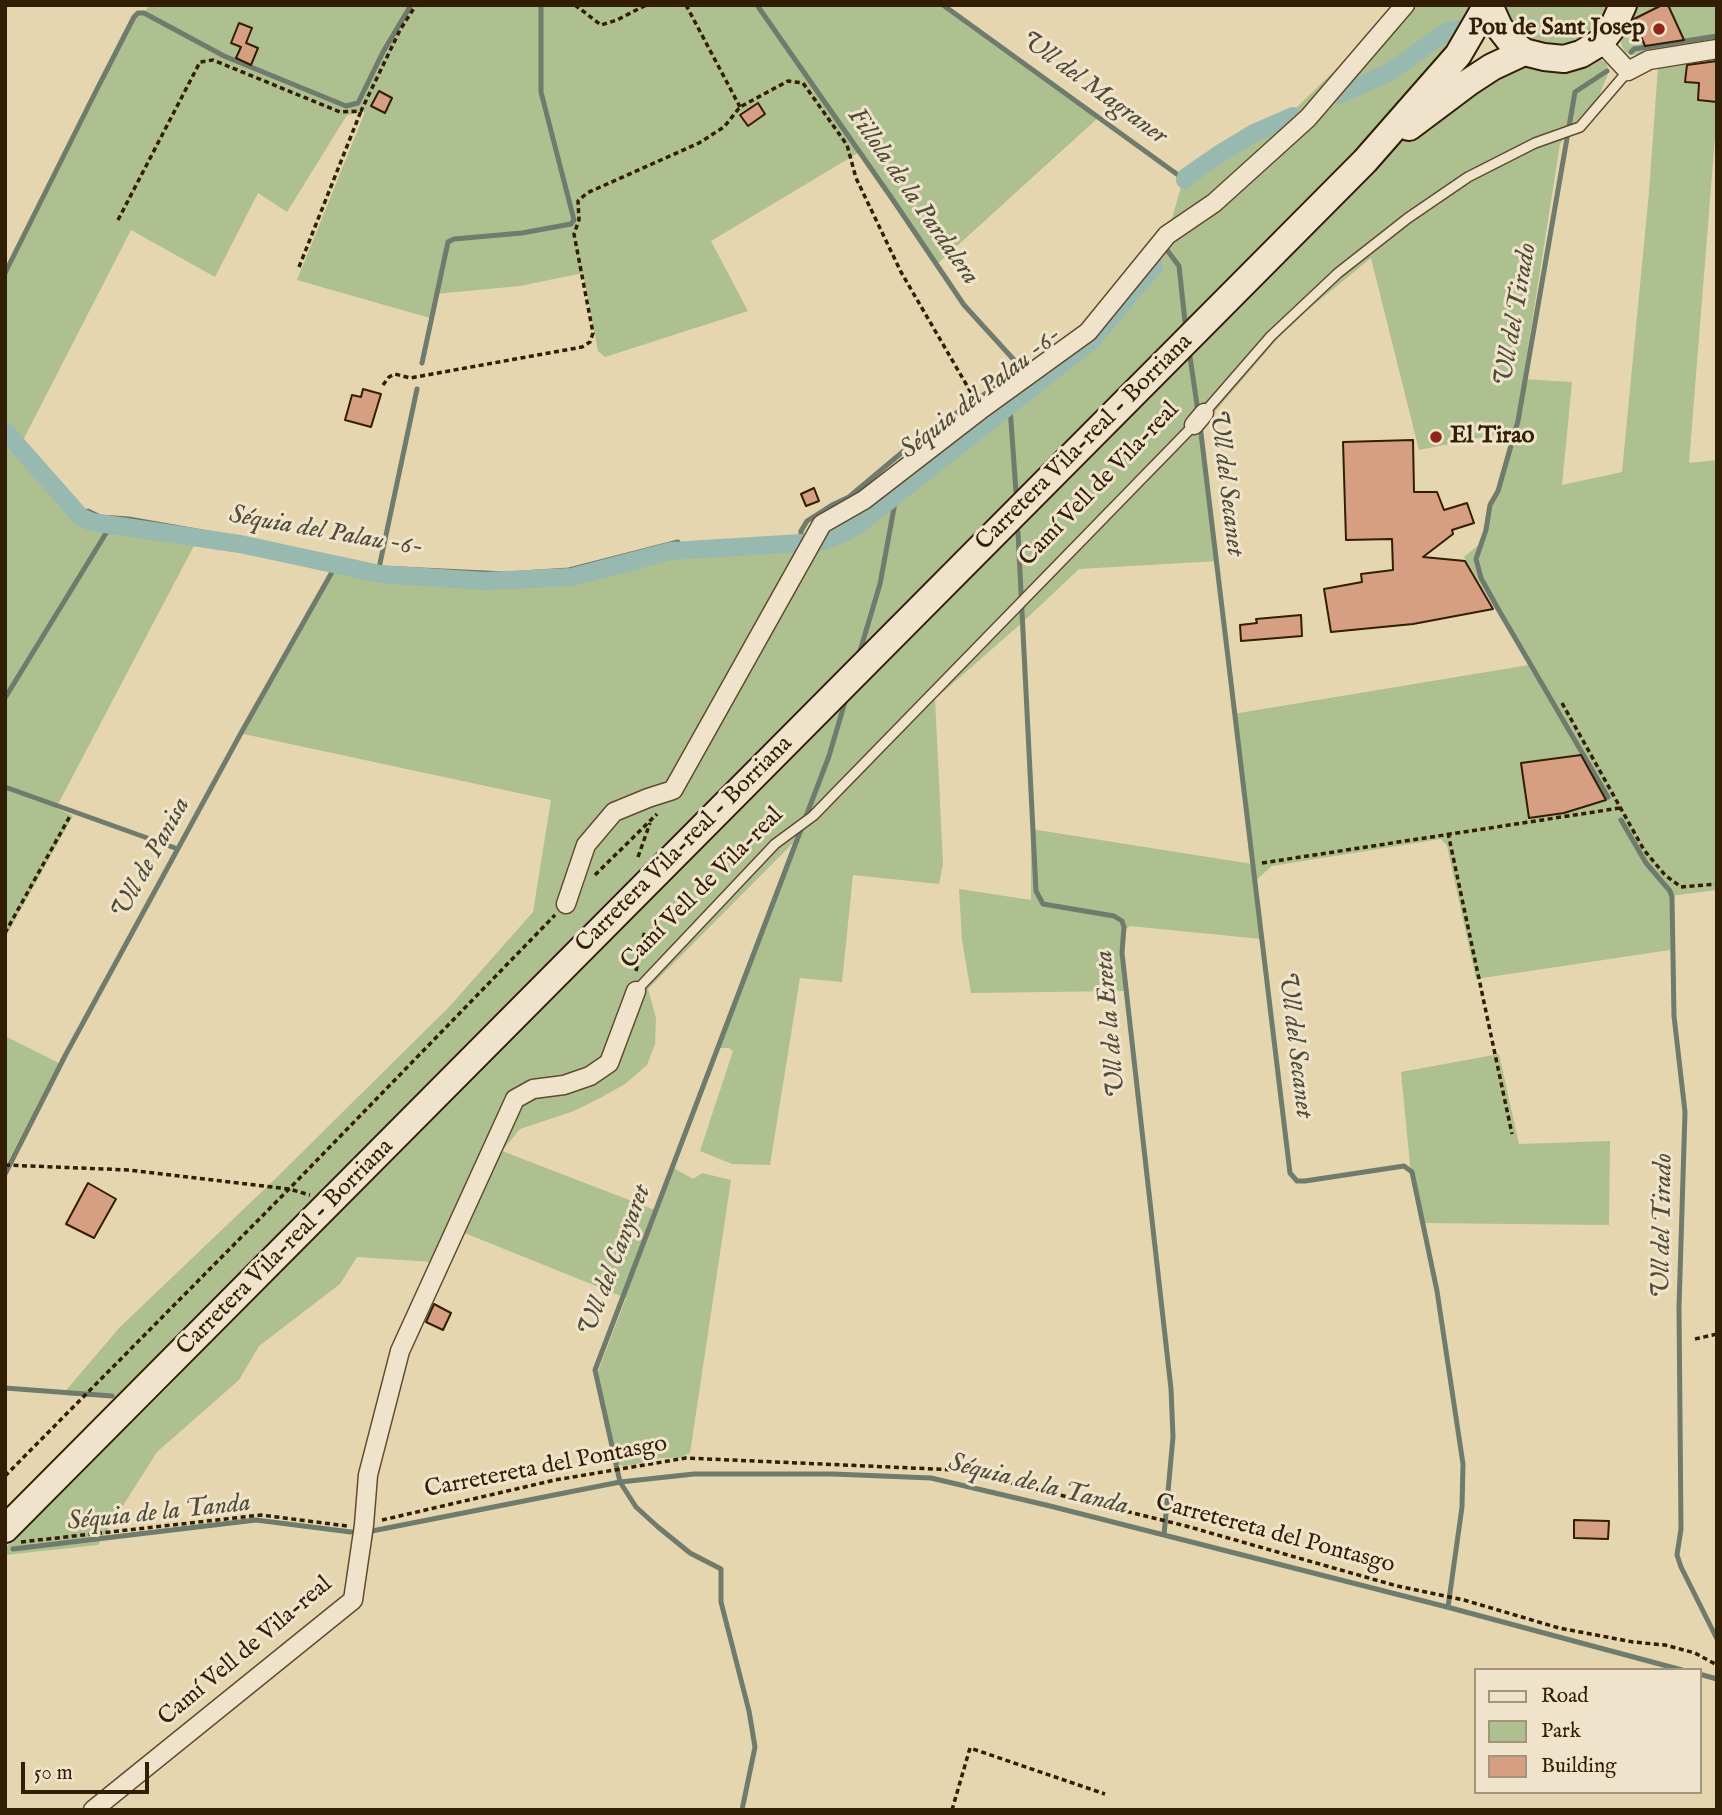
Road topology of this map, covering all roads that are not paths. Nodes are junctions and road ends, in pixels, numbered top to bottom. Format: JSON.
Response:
{"nodes":[{"id":1,"x":1405,"y":5,"type":"edge"},
{"id":2,"x":1488,"y":5,"type":"edge"},
{"id":3,"x":1623,"y":5,"type":"edge"},
{"id":4,"x":1601,"y":42,"type":"junction"},
{"id":5,"x":1717,"y":49,"type":"edge"},
{"id":6,"x":1524,"y":52,"type":"junction"},
{"id":7,"x":1628,"y":71,"type":"junction"},
{"id":8,"x":1365,"y":161,"type":"junction"},
{"id":9,"x":566,"y":904,"type":"dead end"},
{"id":10,"x":636,"y":991,"type":"joint"},
{"id":11,"x":9,"y":1536,"type":"edge"},
{"id":12,"x":93,"y":1810,"type":"edge"}],
"edges":[{"from":1,"to":9,"type":"street"},
{"from":2,"to":6,"type":"main road"},
{"from":2,"to":8,"type":"main road","name":"Carretera Vila-real - Borriana"},
{"from":3,"to":4,"type":"main road"},
{"from":4,"to":6,"type":"main road"},
{"from":4,"to":7,"type":"street"},
{"from":5,"to":7,"type":"street"},
{"from":6,"to":8,"type":"main road","name":"Carretera Vila-real - Borriana"},
{"from":7,"to":10,"type":"lane","name":"Camí Vell de Vila-real"},
{"from":8,"to":11,"type":"main road","name":"Carretera Vila-real - Borriana"},
{"from":10,"to":12,"type":"street","name":"Camí Vell de Vila-real"}]}
